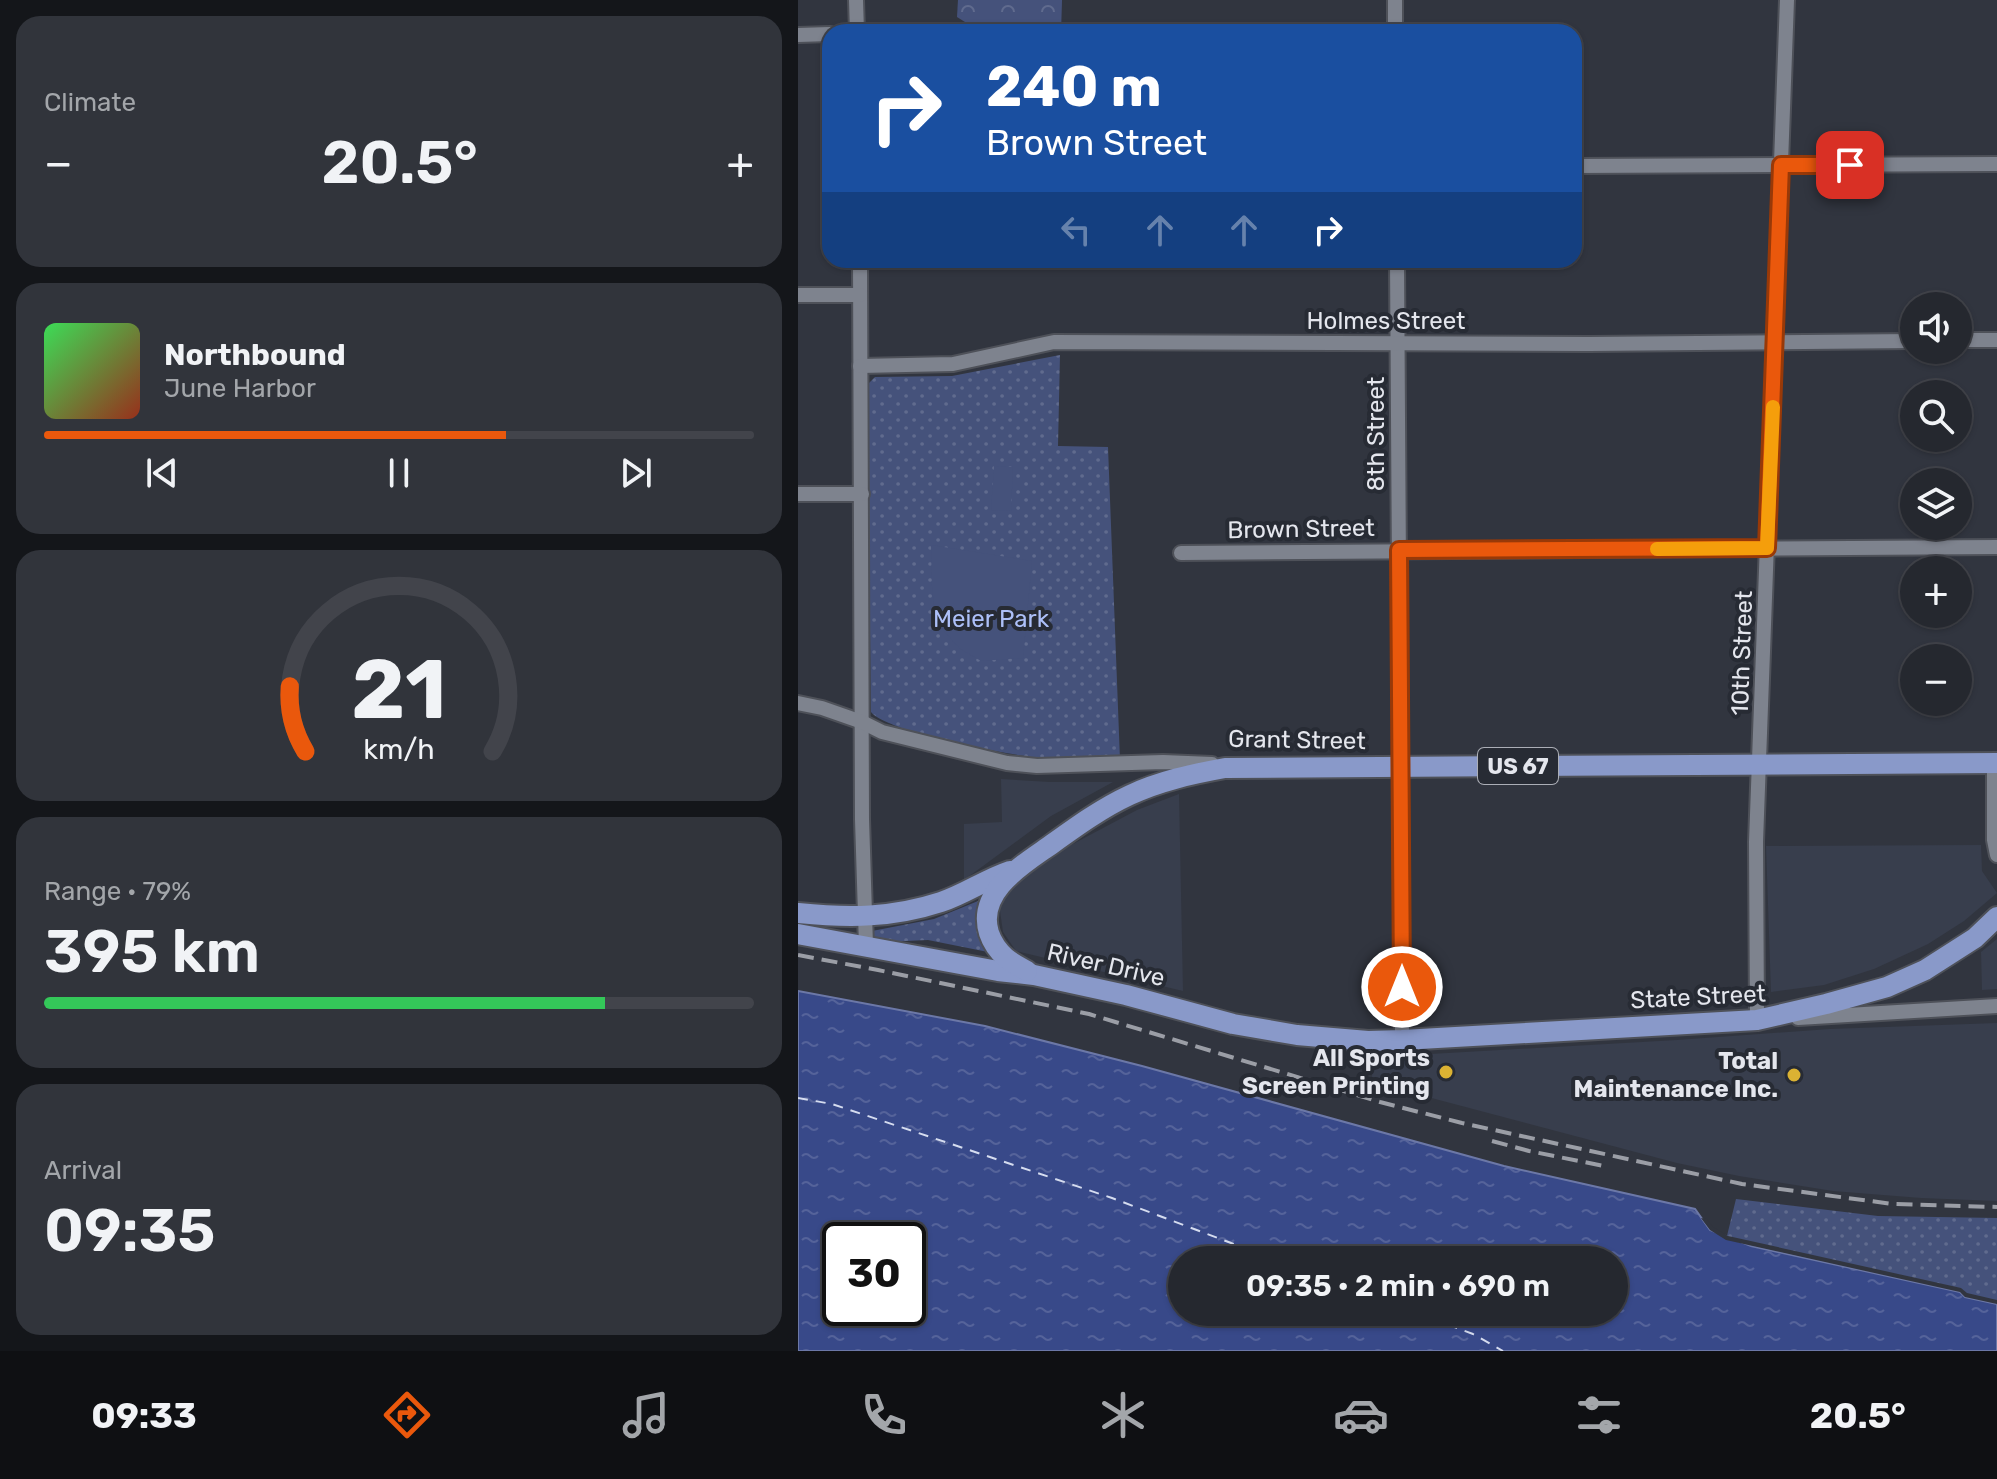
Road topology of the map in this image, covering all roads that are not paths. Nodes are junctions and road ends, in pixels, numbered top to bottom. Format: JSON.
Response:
{"nodes":[{"id":1,"x":856,"y":0,"type":"edge"},
{"id":2,"x":1395,"y":0,"type":"edge"},
{"id":3,"x":1787,"y":0,"type":"edge"},
{"id":4,"x":857,"y":24,"type":"edge"},
{"id":5,"x":1395,"y":24,"type":"edge"},
{"id":6,"x":822,"y":34,"type":"edge"},
{"id":7,"x":798,"y":35,"type":"edge"},
{"id":8,"x":1997,"y":164,"type":"edge"},
{"id":9,"x":1781,"y":165,"type":"junction"},
{"id":10,"x":1582,"y":166,"type":"edge"},
{"id":11,"x":860,"y":268,"type":"edge"},
{"id":12,"x":1397,"y":268,"type":"edge"},
{"id":13,"x":798,"y":295,"type":"edge"},
{"id":14,"x":860,"y":295,"type":"junction"},
{"id":15,"x":1972,"y":340,"type":"edge"},
{"id":16,"x":1997,"y":340,"type":"edge"},
{"id":17,"x":1900,"y":341,"type":"edge"},
{"id":18,"x":1775,"y":342,"type":"junction"},
{"id":19,"x":1397,"y":343,"type":"junction"},
{"id":20,"x":860,"y":366,"type":"junction"},
{"id":21,"x":798,"y":494,"type":"edge"},
{"id":22,"x":862,"y":494,"type":"junction"},
{"id":23,"x":1997,"y":547,"type":"edge"},
{"id":24,"x":1767,"y":548,"type":"junction"},
{"id":25,"x":1399,"y":550,"type":"junction"},
{"id":26,"x":1181,"y":553,"type":"dead end"},
{"id":27,"x":798,"y":703,"type":"edge"},
{"id":28,"x":862,"y":722,"type":"junction"},
{"id":29,"x":1996,"y":763,"type":"edge"},
{"id":30,"x":1760,"y":766,"type":"junction"},
{"id":31,"x":1277,"y":767,"type":"junction"},
{"id":32,"x":1400,"y":767,"type":"junction"},
{"id":33,"x":1997,"y":855,"type":"edge"},
{"id":34,"x":1018,"y":869,"type":"junction"},
{"id":35,"x":798,"y":913,"type":"edge"},
{"id":36,"x":865,"y":917,"type":"junction"},
{"id":37,"x":1997,"y":917,"type":"edge"},
{"id":38,"x":798,"y":934,"type":"edge"},
{"id":39,"x":866,"y":946,"type":"junction"},
{"id":40,"x":1034,"y":975,"type":"junction"},
{"id":41,"x":1997,"y":1006,"type":"edge"},
{"id":42,"x":1757,"y":1020,"type":"junction"},
{"id":43,"x":1402,"y":1040,"type":"junction"}],
"edges":[{"from":1,"to":4,"type":"street"},
{"from":2,"to":5,"type":"street"},
{"from":3,"to":9,"type":"street","name":"10th Street"},
{"from":6,"to":7,"type":"street"},
{"from":8,"to":9,"type":"street"},
{"from":9,"to":10,"type":"street"},
{"from":9,"to":18,"type":"street","name":"10th Street"},
{"from":11,"to":14,"type":"street"},
{"from":12,"to":19,"type":"street","name":"8th Street"},
{"from":13,"to":14,"type":"street"},
{"from":14,"to":20,"type":"street"},
{"from":15,"to":16,"type":"street"},
{"from":17,"to":18,"type":"street","name":"Holmes Street"},
{"from":18,"to":19,"type":"street","name":"Holmes Street"},
{"from":18,"to":24,"type":"street","name":"10th Street"},
{"from":19,"to":20,"type":"street","name":"Holmes Street"},
{"from":19,"to":25,"type":"street","name":"8th Street"},
{"from":20,"to":22,"type":"street"},
{"from":21,"to":22,"type":"street"},
{"from":22,"to":28,"type":"street"},
{"from":23,"to":24,"type":"street","name":"Brown Street"},
{"from":24,"to":25,"type":"street","name":"Brown Street"},
{"from":24,"to":30,"type":"street","name":"10th Street"},
{"from":25,"to":26,"type":"street","name":"Brown Street"},
{"from":25,"to":32,"type":"street","name":"8th Street"},
{"from":27,"to":28,"type":"street","name":"Grant Street"},
{"from":28,"to":31,"type":"street","name":"Grant Street"},
{"from":28,"to":36,"type":"street"},
{"from":29,"to":30,"type":"main road","name":"Grant Street","number":"US 67"},
{"from":29,"to":33,"type":"street"},
{"from":30,"to":32,"type":"main road","name":"Grant Street","number":"US 67"},
{"from":30,"to":42,"type":"street","name":"10th Street"},
{"from":31,"to":32,"type":"main road","name":"Grant Street","number":"US 67"},
{"from":31,"to":34,"type":"main road","number":"US 67"},
{"from":32,"to":43,"type":"street","name":"8th Street"},
{"from":34,"to":36,"type":"main road","number":"US 67"},
{"from":34,"to":40,"type":"main road"},
{"from":35,"to":36,"type":"main road","number":"US 67"},
{"from":36,"to":39,"type":"street"},
{"from":37,"to":42,"type":"main road"},
{"from":38,"to":39,"type":"main road","name":"River Drive"},
{"from":39,"to":40,"type":"main road","name":"River Drive"},
{"from":40,"to":43,"type":"main road","name":"River Drive"},
{"from":41,"to":42,"type":"street","name":"State Street"},
{"from":42,"to":43,"type":"main road","name":"State Street"}]}
